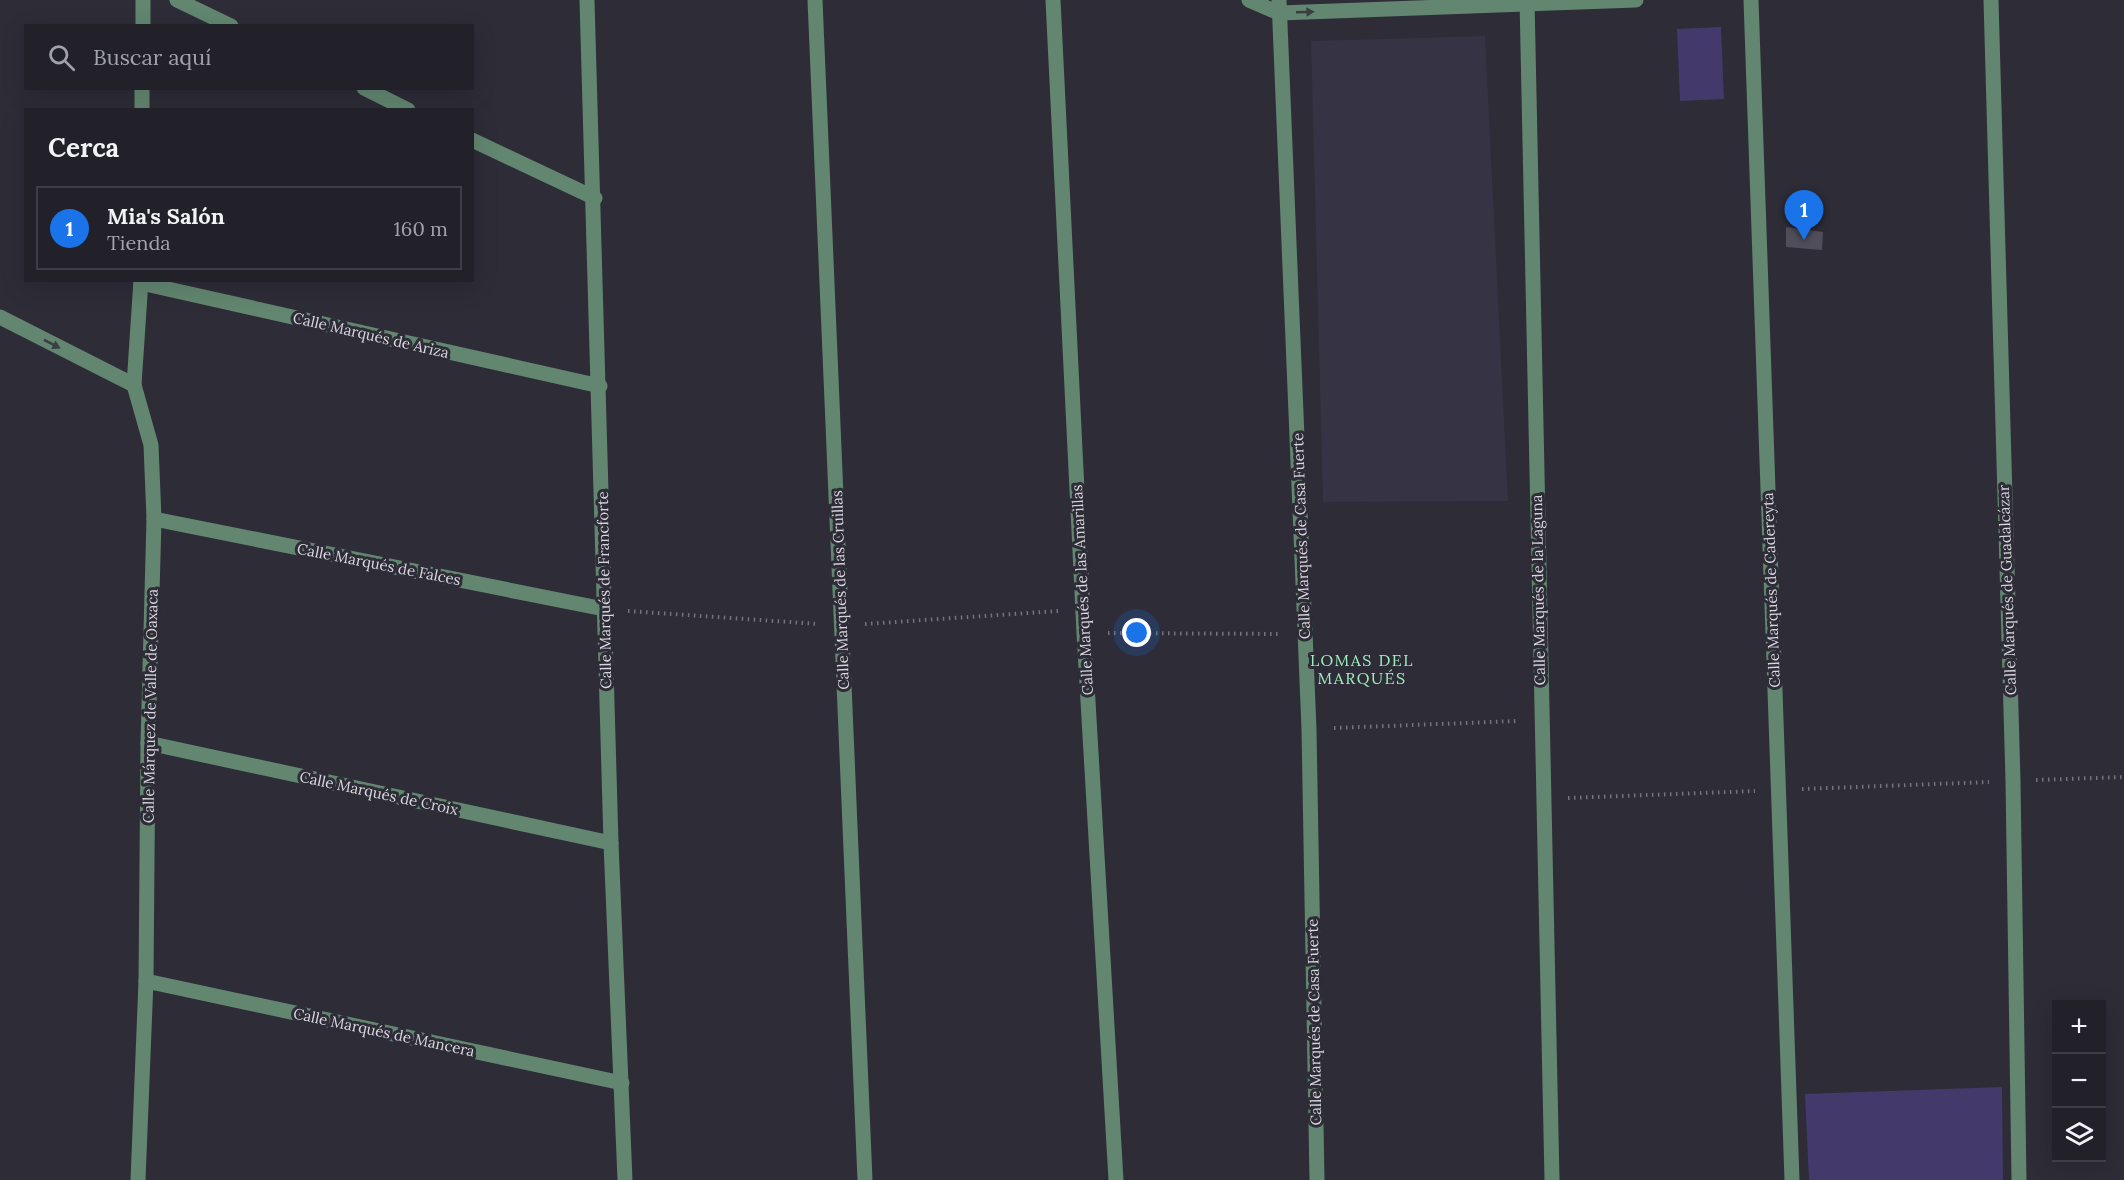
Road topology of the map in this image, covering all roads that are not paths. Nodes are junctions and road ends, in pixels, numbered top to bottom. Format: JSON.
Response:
{"nodes":[{"id":1,"x":143,"y":0,"type":"edge"},
{"id":2,"x":177,"y":0,"type":"edge"},
{"id":3,"x":587,"y":0,"type":"edge"},
{"id":4,"x":815,"y":0,"type":"edge"},
{"id":5,"x":1053,"y":0,"type":"edge"},
{"id":6,"x":1249,"y":0,"type":"edge"},
{"id":7,"x":1636,"y":0,"type":"edge"},
{"id":8,"x":1751,"y":0,"type":"edge"},
{"id":9,"x":1991,"y":0,"type":"edge"},
{"id":10,"x":1527,"y":2,"type":"edge"},
{"id":11,"x":1279,"y":7,"type":"edge"},
{"id":12,"x":143,"y":24,"type":"edge"},
{"id":13,"x":227,"y":24,"type":"edge"},
{"id":14,"x":142,"y":90,"type":"edge"},
{"id":15,"x":368,"y":90,"type":"edge"},
{"id":16,"x":142,"y":108,"type":"edge"},
{"id":17,"x":404,"y":108,"type":"edge"},
{"id":18,"x":474,"y":141,"type":"edge"},
{"id":19,"x":595,"y":198,"type":"junction"},
{"id":20,"x":141,"y":282,"type":"edge"},
{"id":21,"x":0,"y":318,"type":"edge"},
{"id":22,"x":134,"y":385,"type":"junction"},
{"id":23,"x":600,"y":386,"type":"junction"},
{"id":24,"x":154,"y":519,"type":"junction"},
{"id":25,"x":604,"y":609,"type":"junction"},
{"id":26,"x":148,"y":743,"type":"junction"},
{"id":27,"x":611,"y":843,"type":"junction"},
{"id":28,"x":146,"y":981,"type":"junction"},
{"id":29,"x":622,"y":1083,"type":"junction"},
{"id":30,"x":138,"y":1180,"type":"edge"},
{"id":31,"x":625,"y":1180,"type":"edge"},
{"id":32,"x":865,"y":1180,"type":"edge"},
{"id":33,"x":1116,"y":1180,"type":"edge"},
{"id":34,"x":1317,"y":1180,"type":"edge"},
{"id":35,"x":1552,"y":1180,"type":"edge"},
{"id":36,"x":1792,"y":1180,"type":"edge"},
{"id":37,"x":2019,"y":1180,"type":"edge"}],
"edges":[{"from":1,"to":12,"type":"street"},
{"from":2,"to":13,"type":"street"},
{"from":3,"to":19,"type":"street","name":"Calle Marqués de Francforte"},
{"from":4,"to":32,"type":"street","name":"Calle Marqués de las Cruillas"},
{"from":5,"to":33,"type":"street","name":"Calle Marqués de las Amarillas"},
{"from":6,"to":11,"type":"street"},
{"from":7,"to":10,"type":"street"},
{"from":8,"to":36,"type":"street","name":"Calle Marqués de Cadereyta"},
{"from":9,"to":37,"type":"street","name":"Calle Marqués de Guadalcázar"},
{"from":11,"to":10,"type":"street","one_way":true},
{"from":10,"to":35,"type":"street","name":"Calle Marqués de la Laguna"},
{"from":11,"to":34,"type":"street","name":"Calle Marqués de Casa Fuerte"},
{"from":14,"to":16,"type":"street"},
{"from":15,"to":17,"type":"street"},
{"from":18,"to":19,"type":"street"},
{"from":19,"to":23,"type":"street","name":"Calle Marqués de Francforte"},
{"from":20,"to":22,"type":"street","name":"Calle Márquez de Valle de Oaxaca"},
{"from":20,"to":23,"type":"street","name":"Calle Marqués de Ariza"},
{"from":21,"to":22,"type":"street","one_way":true},
{"from":22,"to":24,"type":"street","name":"Calle Márquez de Valle de Oaxaca"},
{"from":23,"to":25,"type":"street","name":"Calle Marqués de Francforte"},
{"from":24,"to":25,"type":"street","name":"Calle Marqués de Falces"},
{"from":24,"to":26,"type":"street","name":"Calle Márquez de Valle de Oaxaca"},
{"from":25,"to":27,"type":"street","name":"Calle Marqués de Francforte"},
{"from":26,"to":27,"type":"street","name":"Calle Marqués de Croix"},
{"from":26,"to":28,"type":"street","name":"Calle Márquez de Valle de Oaxaca"},
{"from":27,"to":29,"type":"street","name":"Calle Marqués de Francforte"},
{"from":28,"to":29,"type":"street","name":"Calle Marqués de Mancera"},
{"from":28,"to":30,"type":"street","name":"Calle Márquez de Valle de Oaxaca"},
{"from":29,"to":31,"type":"street","name":"Calle Marqués de Francforte"}]}
